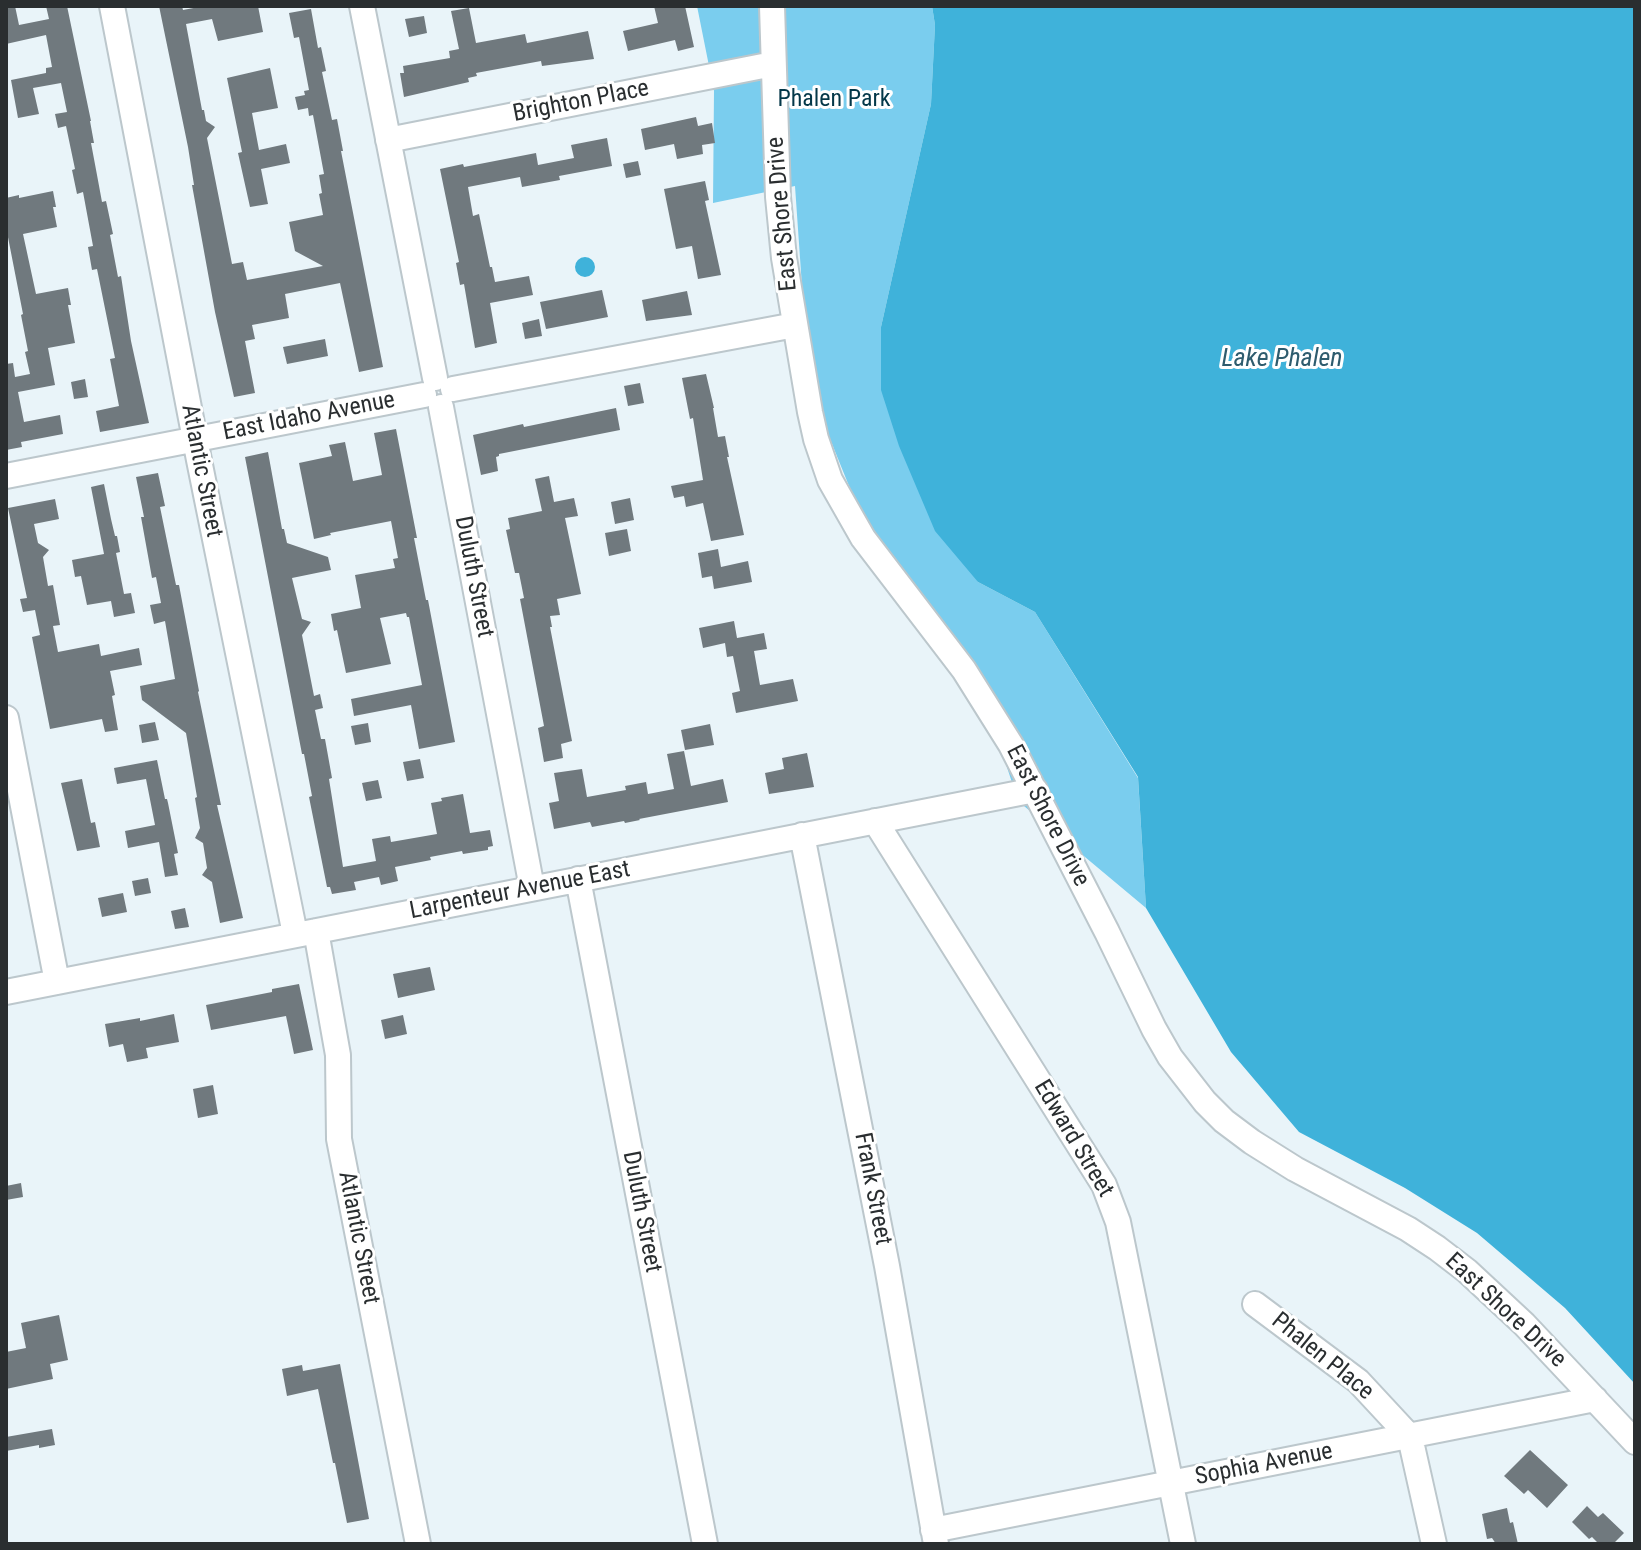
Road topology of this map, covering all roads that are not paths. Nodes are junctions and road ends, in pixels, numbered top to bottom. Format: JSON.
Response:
{"nodes":[{"id":1,"x":112,"y":6,"type":"edge"},
{"id":2,"x":362,"y":6,"type":"edge"},
{"id":3,"x":772,"y":6,"type":"edge"},
{"id":4,"x":773,"y":64,"type":"junction"},
{"id":5,"x":388,"y":140,"type":"junction"},
{"id":6,"x":795,"y":325,"type":"junction"},
{"id":7,"x":438,"y":392,"type":"junction"},
{"id":8,"x":195,"y":440,"type":"junction"},
{"id":9,"x":6,"y":476,"type":"edge"},
{"id":10,"x":6,"y":718,"type":"edge"},
{"id":11,"x":1035,"y":790,"type":"junction"},
{"id":12,"x":875,"y":821,"type":"junction"},
{"id":13,"x":802,"y":835,"type":"junction"},
{"id":14,"x":578,"y":879,"type":"junction"},
{"id":15,"x":532,"y":888,"type":"junction"},
{"id":16,"x":306,"y":932,"type":"junction"},
{"id":17,"x":57,"y":982,"type":"junction"},
{"id":18,"x":6,"y":992,"type":"edge"},
{"id":19,"x":1255,"y":1304,"type":"dead end"},
{"id":20,"x":1595,"y":1399,"type":"junction"},
{"id":21,"x":1410,"y":1437,"type":"junction"},
{"id":22,"x":1635,"y":1442,"type":"edge"},
{"id":23,"x":1172,"y":1483,"type":"junction"},
{"id":24,"x":934,"y":1537,"type":"edge"},
{"id":25,"x":418,"y":1544,"type":"edge"},
{"id":26,"x":705,"y":1544,"type":"edge"},
{"id":27,"x":1183,"y":1544,"type":"edge"},
{"id":28,"x":1434,"y":1544,"type":"edge"}],
"edges":[{"from":1,"to":8,"type":"street","name":"Atlantic Street"},
{"from":2,"to":5,"type":"street","name":"Duluth Street"},
{"from":3,"to":4,"type":"street","name":"East Shore Drive"},
{"from":4,"to":5,"type":"street","name":"Brighton Place"},
{"from":4,"to":6,"type":"street","name":"East Shore Drive"},
{"from":5,"to":7,"type":"street","name":"Duluth Street"},
{"from":6,"to":7,"type":"street","name":"East Idaho Avenue"},
{"from":6,"to":11,"type":"street","name":"East Shore Drive"},
{"from":7,"to":8,"type":"street","name":"East Idaho Avenue"},
{"from":7,"to":15,"type":"street","name":"Duluth Street"},
{"from":8,"to":9,"type":"street","name":"East Idaho Avenue"},
{"from":8,"to":16,"type":"street","name":"Atlantic Street"},
{"from":10,"to":17,"type":"street"},
{"from":11,"to":12,"type":"street","name":"Larpenteur Avenue East"},
{"from":11,"to":20,"type":"street","name":"East Shore Drive"},
{"from":12,"to":13,"type":"street","name":"Larpenteur Avenue East"},
{"from":12,"to":23,"type":"street","name":"Edward Street"},
{"from":13,"to":14,"type":"street","name":"Larpenteur Avenue East"},
{"from":13,"to":24,"type":"street","name":"Frank Street"},
{"from":14,"to":15,"type":"street","name":"Larpenteur Avenue East"},
{"from":14,"to":26,"type":"street","name":"Duluth Street"},
{"from":15,"to":16,"type":"street","name":"Larpenteur Avenue East"},
{"from":16,"to":17,"type":"street","name":"Larpenteur Avenue East"},
{"from":16,"to":25,"type":"street","name":"Atlantic Street"},
{"from":17,"to":18,"type":"street","name":"Larpenteur Avenue East"},
{"from":19,"to":21,"type":"street","name":"Phalen Place"},
{"from":20,"to":21,"type":"street","name":"Sophia Avenue"},
{"from":20,"to":22,"type":"street","name":"East Shore Drive"},
{"from":21,"to":23,"type":"street","name":"Sophia Avenue"},
{"from":21,"to":28,"type":"street"},
{"from":23,"to":24,"type":"street","name":"Sophia Avenue"},
{"from":23,"to":27,"type":"street","name":"Edward Street"}]}
